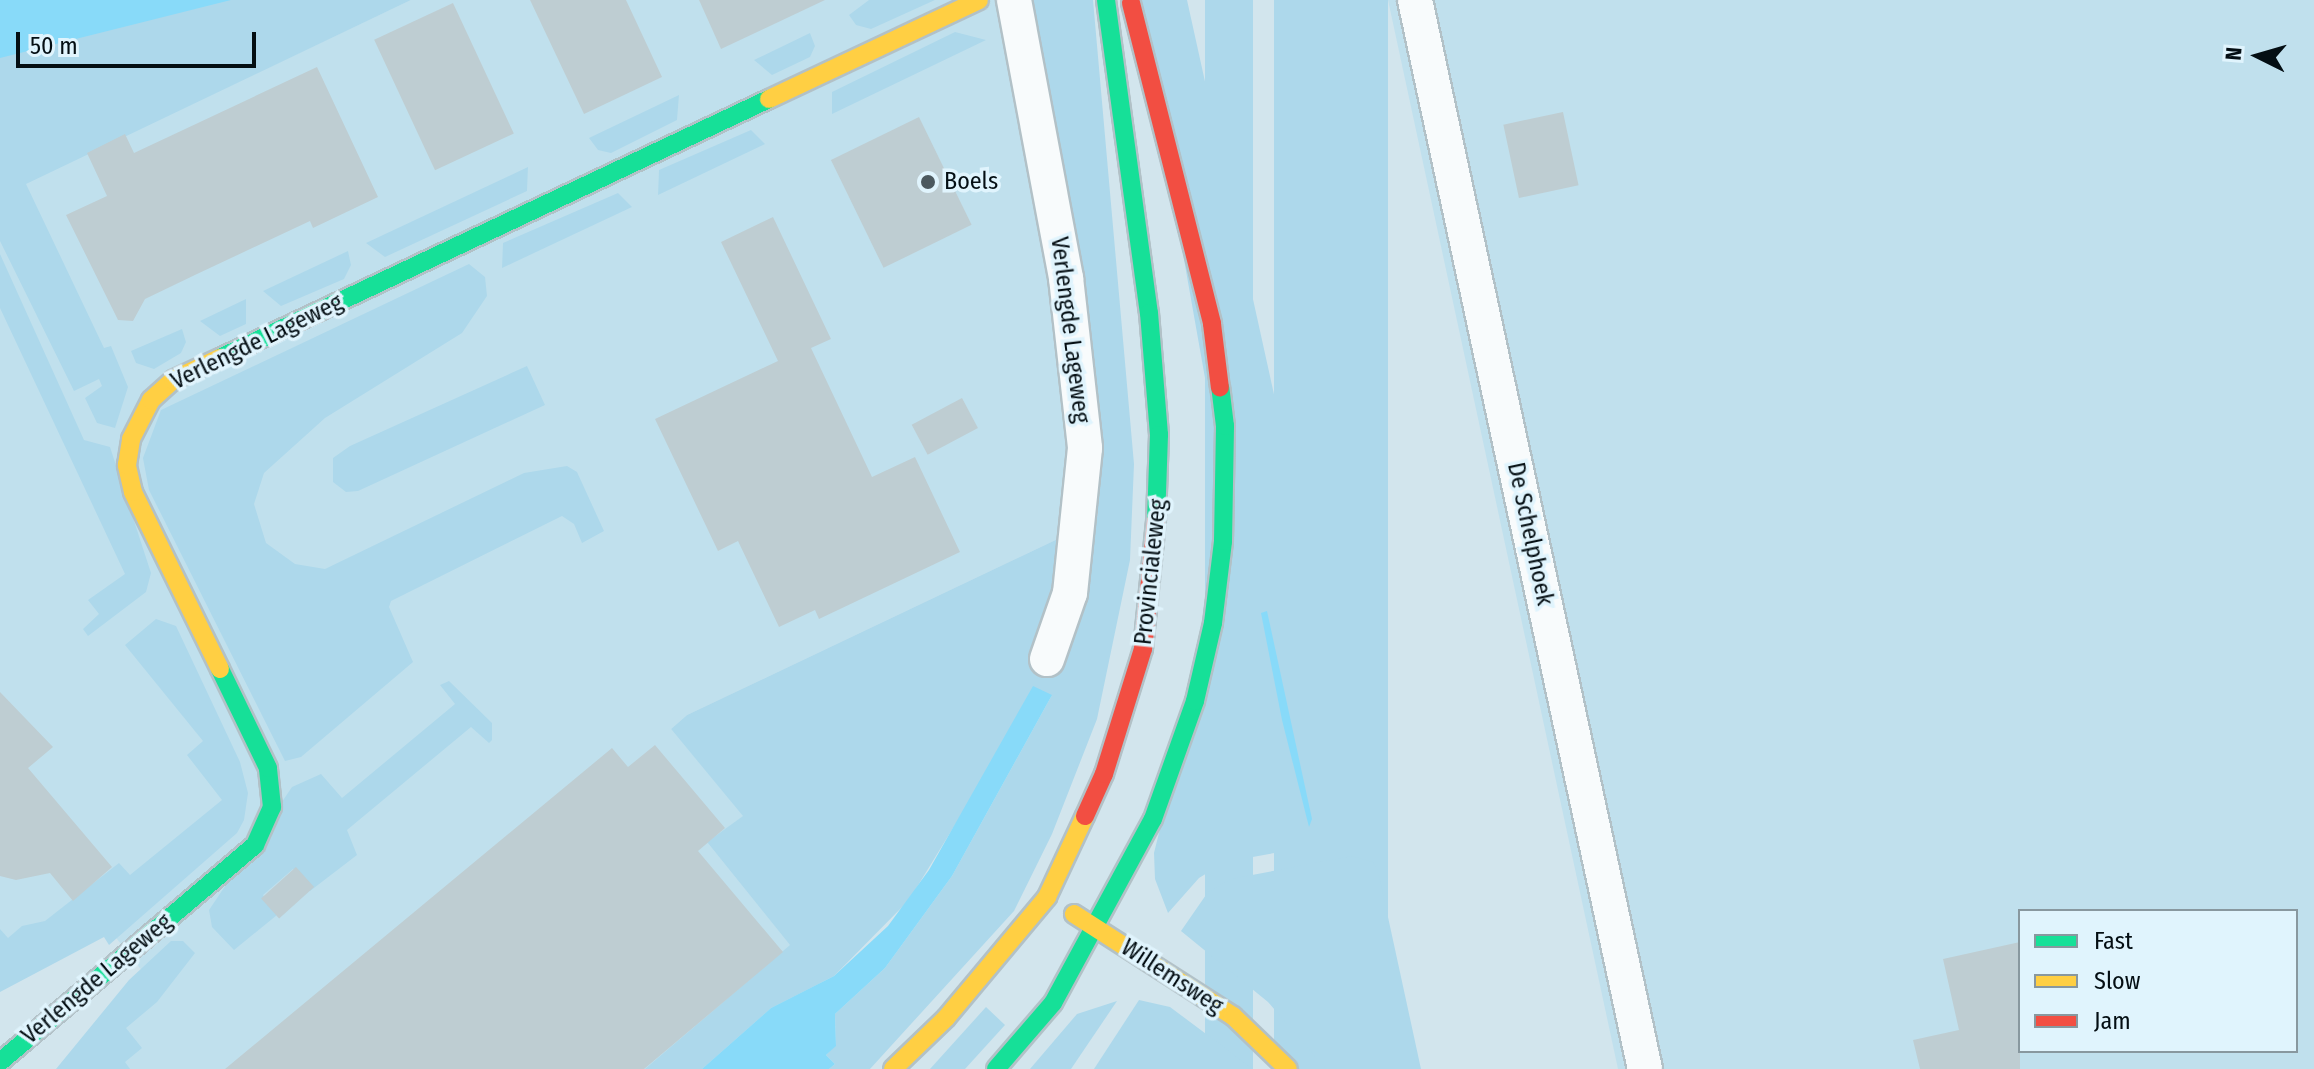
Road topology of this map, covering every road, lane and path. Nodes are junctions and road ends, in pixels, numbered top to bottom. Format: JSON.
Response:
{"nodes":[{"id":1,"x":979,"y":0,"type":"edge"},
{"id":2,"x":1014,"y":0,"type":"edge"},
{"id":3,"x":1106,"y":0,"type":"edge"},
{"id":4,"x":1130,"y":0,"type":"edge"},
{"id":5,"x":1415,"y":0,"type":"edge"},
{"id":6,"x":1047,"y":659,"type":"dead end"},
{"id":7,"x":1047,"y":897,"type":"junction"},
{"id":8,"x":1097,"y":929,"type":"junction"},
{"id":9,"x":0,"y":1062,"type":"edge"},
{"id":10,"x":893,"y":1069,"type":"edge"},
{"id":11,"x":996,"y":1069,"type":"edge"},
{"id":12,"x":1288,"y":1069,"type":"edge"},
{"id":13,"x":1645,"y":1069,"type":"edge"}],
"edges":[{"from":1,"to":9,"type":"main road","name":"Verlengde Lageweg"},
{"from":2,"to":6,"type":"street","name":"Verlengde Lageweg"},
{"from":3,"to":7,"type":"main road","name":"Provincialeweg"},
{"from":4,"to":8,"type":"main road"},
{"from":5,"to":13,"type":"street","name":"De Schelphoek"},
{"from":7,"to":8,"type":"main road","name":"Willemsweg"},
{"from":7,"to":10,"type":"main road","name":"Provincialeweg"},
{"from":8,"to":11,"type":"main road"},
{"from":8,"to":12,"type":"main road","name":"Willemsweg"}]}
